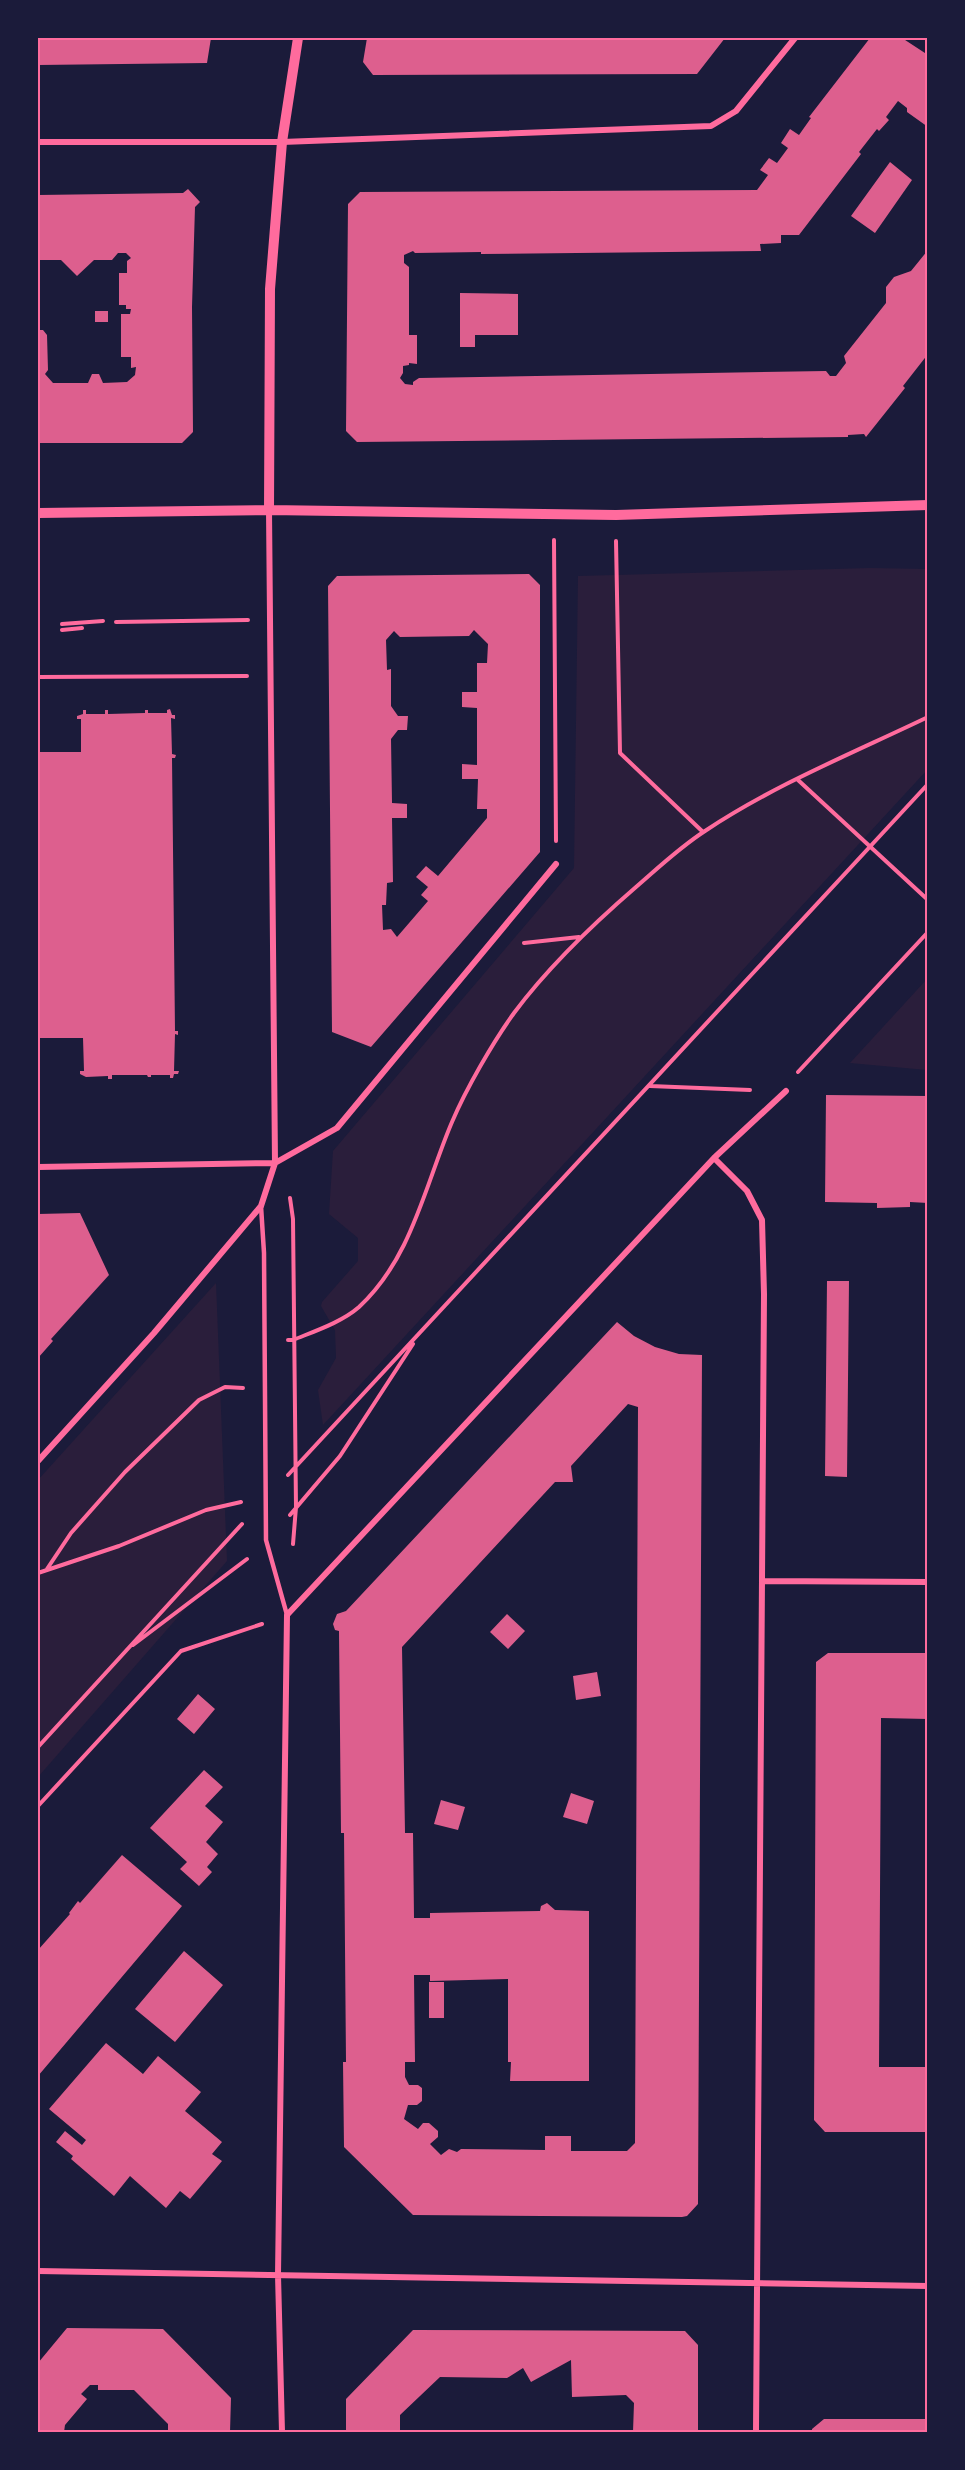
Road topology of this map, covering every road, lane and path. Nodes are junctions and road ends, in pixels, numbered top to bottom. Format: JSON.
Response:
{"nodes":[{"id":1,"x":298,"y":38,"type":"edge"},
{"id":2,"x":795,"y":38,"type":"edge"},
{"id":3,"x":38,"y":142,"type":"edge"},
{"id":4,"x":282,"y":142,"type":"junction"},
{"id":5,"x":927,"y":504,"type":"edge"},
{"id":6,"x":269,"y":510,"type":"junction"},
{"id":7,"x":38,"y":513,"type":"edge"},
{"id":8,"x":554,"y":515,"type":"junction"},
{"id":9,"x":616,"y":515,"type":"junction"},
{"id":10,"x":270,"y":620,"type":"junction"},
{"id":11,"x":103,"y":621,"type":"dead end"},
{"id":12,"x":116,"y":622,"type":"dead end"},
{"id":13,"x":62,"y":624,"type":"dead end"},
{"id":14,"x":82,"y":628,"type":"dead end"},
{"id":15,"x":63,"y":630,"type":"dead end"},
{"id":16,"x":270,"y":676,"type":"junction"},
{"id":17,"x":38,"y":677,"type":"edge"},
{"id":18,"x":927,"y":717,"type":"edge"},
{"id":19,"x":798,"y":780,"type":"junction"},
{"id":20,"x":927,"y":784,"type":"edge"},
{"id":21,"x":703,"y":832,"type":"junction"},
{"id":22,"x":870,"y":846,"type":"junction"},
{"id":23,"x":556,"y":864,"type":"joint"},
{"id":24,"x":927,"y":900,"type":"edge"},
{"id":25,"x":927,"y":932,"type":"edge"},
{"id":26,"x":580,"y":937,"type":"junction"},
{"id":27,"x":487,"y":946,"type":"junction"},
{"id":28,"x":649,"y":1086,"type":"junction"},
{"id":29,"x":786,"y":1091,"type":"junction"},
{"id":30,"x":714,"y":1158,"type":"junction"},
{"id":31,"x":275,"y":1163,"type":"junction"},
{"id":32,"x":38,"y":1167,"type":"edge"},
{"id":33,"x":261,"y":1206,"type":"junction"},
{"id":34,"x":293,"y":1340,"type":"junction"},
{"id":35,"x":263,"y":1341,"type":"junction"},
{"id":36,"x":264,"y":1388,"type":"junction"},
{"id":37,"x":38,"y":1461,"type":"edge"},
{"id":38,"x":295,"y":1469,"type":"junction"},
{"id":39,"x":266,"y":1497,"type":"junction"},
{"id":40,"x":293,"y":1552,"type":"dead end"},
{"id":41,"x":47,"y":1569,"type":"junction"},
{"id":42,"x":38,"y":1573,"type":"edge"},
{"id":43,"x":763,"y":1581,"type":"junction"},
{"id":44,"x":927,"y":1582,"type":"edge"},
{"id":45,"x":287,"y":1616,"type":"junction"},
{"id":46,"x":38,"y":1747,"type":"edge"},
{"id":47,"x":38,"y":1806,"type":"edge"},
{"id":48,"x":38,"y":2271,"type":"edge"},
{"id":49,"x":278,"y":2275,"type":"junction"},
{"id":50,"x":757,"y":2282,"type":"junction"},
{"id":51,"x":927,"y":2286,"type":"edge"},
{"id":52,"x":282,"y":2433,"type":"edge"},
{"id":53,"x":756,"y":2433,"type":"edge"}],
"edges":[{"from":1,"to":4,"type":"street"},
{"from":2,"to":4,"type":"street"},
{"from":3,"to":4,"type":"street"},
{"from":4,"to":6,"type":"street"},
{"from":5,"to":9,"type":"street"},
{"from":6,"to":7,"type":"street"},
{"from":6,"to":8,"type":"street"},
{"from":6,"to":10,"type":"street"},
{"from":8,"to":9,"type":"street"},
{"from":8,"to":23,"type":"path"},
{"from":9,"to":21,"type":"path"},
{"from":10,"to":12,"type":"path"},
{"from":10,"to":16,"type":"street"},
{"from":11,"to":13,"type":"path"},
{"from":14,"to":15,"type":"path"},
{"from":16,"to":17,"type":"path"},
{"from":16,"to":31,"type":"street"},
{"from":18,"to":19,"type":"path"},
{"from":19,"to":21,"type":"path"},
{"from":19,"to":22,"type":"path"},
{"from":20,"to":22,"type":"path"},
{"from":21,"to":26,"type":"path"},
{"from":22,"to":24,"type":"path"},
{"from":22,"to":28,"type":"path"},
{"from":23,"to":27,"type":"street"},
{"from":25,"to":29,"type":"path"},
{"from":26,"to":27,"type":"path"},
{"from":26,"to":34,"type":"path"},
{"from":27,"to":31,"type":"street"},
{"from":28,"to":29,"type":"path"},
{"from":28,"to":38,"type":"path"},
{"from":29,"to":30,"type":"street"},
{"from":30,"to":43,"type":"street"},
{"from":30,"to":45,"type":"street"},
{"from":31,"to":32,"type":"street"},
{"from":31,"to":33,"type":"street"},
{"from":31,"to":34,"type":"path"},
{"from":33,"to":35,"type":"lane"},
{"from":33,"to":37,"type":"street"},
{"from":34,"to":35,"type":"path"},
{"from":34,"to":38,"type":"path"},
{"from":35,"to":36,"type":"lane"},
{"from":36,"to":39,"type":"lane"},
{"from":36,"to":41,"type":"path"},
{"from":38,"to":39,"type":"path"},
{"from":38,"to":40,"type":"path"},
{"from":39,"to":41,"type":"path"},
{"from":39,"to":45,"type":"lane"},
{"from":39,"to":46,"type":"path"},
{"from":41,"to":42,"type":"path"},
{"from":43,"to":44,"type":"street"},
{"from":43,"to":50,"type":"street"},
{"from":45,"to":47,"type":"path"},
{"from":45,"to":49,"type":"street"},
{"from":48,"to":49,"type":"street"},
{"from":49,"to":50,"type":"street"},
{"from":49,"to":52,"type":"street"},
{"from":50,"to":51,"type":"street"},
{"from":50,"to":53,"type":"street"}]}
